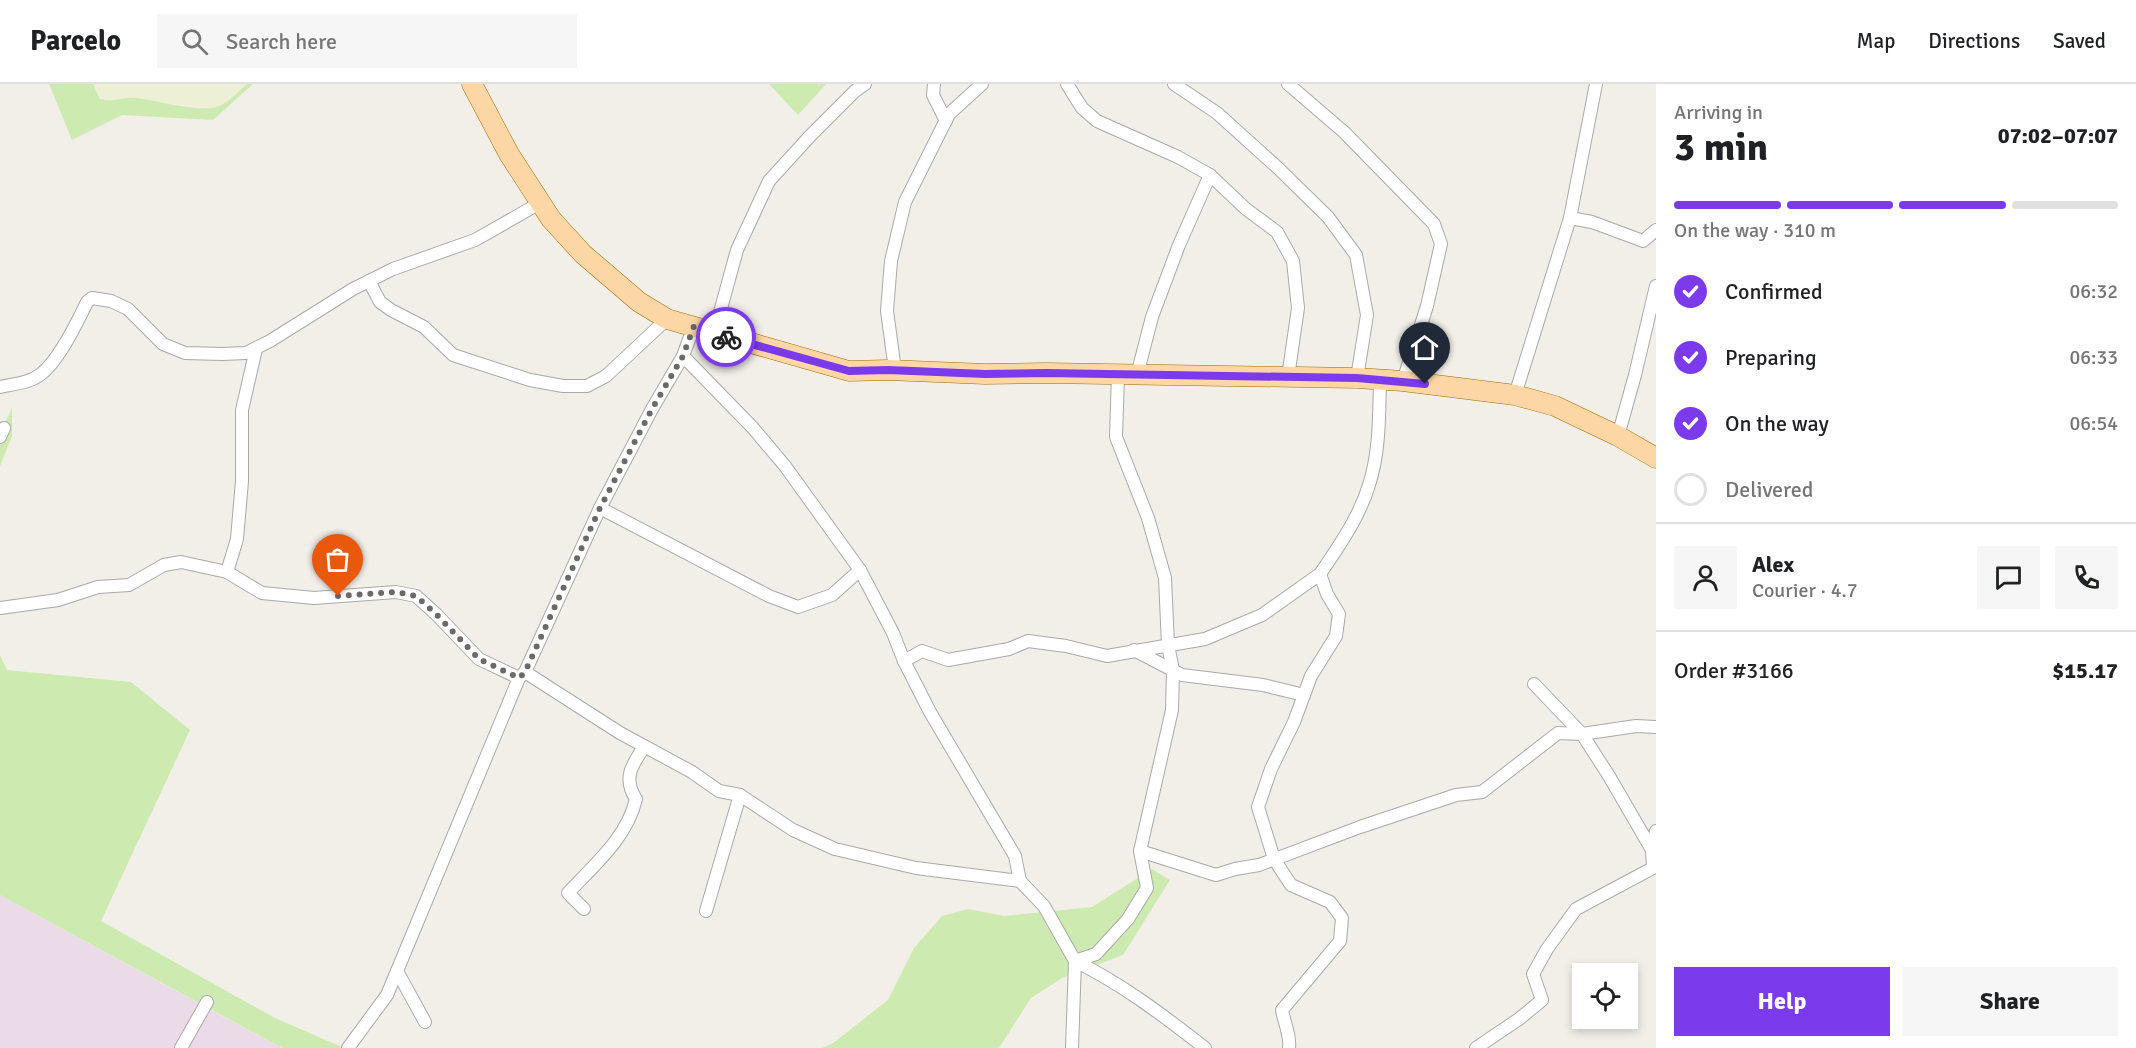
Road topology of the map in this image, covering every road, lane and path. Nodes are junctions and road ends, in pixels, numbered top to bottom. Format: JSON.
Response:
{"nodes":[{"id":1,"x":472,"y":84,"type":"edge"},
{"id":2,"x":865,"y":84,"type":"edge"},
{"id":3,"x":934,"y":84,"type":"edge"},
{"id":4,"x":982,"y":84,"type":"edge"},
{"id":5,"x":1067,"y":84,"type":"edge"},
{"id":6,"x":1174,"y":84,"type":"edge"},
{"id":7,"x":1288,"y":84,"type":"edge"},
{"id":8,"x":1596,"y":84,"type":"edge"},
{"id":9,"x":946,"y":121,"type":"junction"},
{"id":10,"x":1210,"y":175,"type":"junction"},
{"id":11,"x":540,"y":202,"type":"junction"},
{"id":12,"x":1569,"y":218,"type":"junction"},
{"id":13,"x":1656,"y":230,"type":"edge"},
{"id":14,"x":369,"y":281,"type":"junction"},
{"id":15,"x":1656,"y":286,"type":"edge"},
{"id":16,"x":667,"y":319,"type":"junction"},
{"id":17,"x":694,"y":326,"type":"junction"},
{"id":18,"x":714,"y":334,"type":"junction"},
{"id":19,"x":256,"y":349,"type":"junction"},
{"id":20,"x":683,"y":356,"type":"junction"},
{"id":21,"x":895,"y":370,"type":"junction"},
{"id":22,"x":1128,"y":375,"type":"junction"},
{"id":23,"x":1288,"y":377,"type":"junction"},
{"id":24,"x":1357,"y":378,"type":"junction"},
{"id":25,"x":1380,"y":379,"type":"junction"},
{"id":26,"x":1403,"y":381,"type":"junction"},
{"id":27,"x":0,"y":387,"type":"edge"},
{"id":28,"x":1515,"y":395,"type":"junction"},
{"id":29,"x":1618,"y":436,"type":"junction"},
{"id":30,"x":1656,"y":458,"type":"edge"},
{"id":31,"x":600,"y":508,"type":"junction"},
{"id":32,"x":860,"y":570,"type":"junction"},
{"id":33,"x":227,"y":572,"type":"junction"},
{"id":34,"x":1320,"y":574,"type":"junction"},
{"id":35,"x":0,"y":608,"type":"edge"},
{"id":36,"x":1168,"y":645,"type":"junction"},
{"id":37,"x":1134,"y":650,"type":"junction"},
{"id":38,"x":903,"y":661,"type":"junction"},
{"id":39,"x":1173,"y":670,"type":"junction"},
{"id":40,"x":522,"y":675,"type":"junction"},
{"id":41,"x":1534,"y":684,"type":"dead end"},
{"id":42,"x":1305,"y":695,"type":"junction"},
{"id":43,"x":1656,"y":727,"type":"edge"},
{"id":44,"x":1582,"y":734,"type":"junction"},
{"id":45,"x":644,"y":747,"type":"junction"},
{"id":46,"x":740,"y":795,"type":"junction"},
{"id":47,"x":1656,"y":831,"type":"edge"},
{"id":48,"x":1652,"y":850,"type":"junction"},
{"id":49,"x":1140,"y":851,"type":"junction"},
{"id":50,"x":1274,"y":859,"type":"junction"},
{"id":51,"x":1655,"y":869,"type":"edge"},
{"id":52,"x":1020,"y":882,"type":"junction"},
{"id":53,"x":584,"y":909,"type":"dead end"},
{"id":54,"x":706,"y":911,"type":"dead end"},
{"id":55,"x":1075,"y":961,"type":"junction"},
{"id":56,"x":398,"y":971,"type":"junction"},
{"id":57,"x":207,"y":1002,"type":"dead end"},
{"id":58,"x":425,"y":1022,"type":"dead end"},
{"id":59,"x":181,"y":1048,"type":"edge"},
{"id":60,"x":348,"y":1048,"type":"edge"},
{"id":61,"x":1072,"y":1048,"type":"edge"},
{"id":62,"x":1205,"y":1048,"type":"edge"},
{"id":63,"x":1290,"y":1048,"type":"edge"},
{"id":64,"x":1476,"y":1048,"type":"edge"}],
"edges":[{"from":1,"to":11,"type":"main road"},
{"from":2,"to":18,"type":"street"},
{"from":3,"to":9,"type":"street"},
{"from":4,"to":9,"type":"street"},
{"from":5,"to":10,"type":"street"},
{"from":6,"to":24,"type":"street"},
{"from":7,"to":26,"type":"street"},
{"from":8,"to":12,"type":"street"},
{"from":9,"to":21,"type":"street"},
{"from":10,"to":22,"type":"street"},
{"from":10,"to":23,"type":"street"},
{"from":11,"to":14,"type":"street"},
{"from":11,"to":16,"type":"main road"},
{"from":12,"to":13,"type":"street"},
{"from":12,"to":28,"type":"street"},
{"from":14,"to":16,"type":"street"},
{"from":14,"to":19,"type":"street"},
{"from":15,"to":29,"type":"street"},
{"from":16,"to":17,"type":"main road"},
{"from":17,"to":18,"type":"main road"},
{"from":17,"to":20,"type":"street"},
{"from":18,"to":21,"type":"main road"},
{"from":19,"to":27,"type":"street"},
{"from":19,"to":33,"type":"street"},
{"from":20,"to":31,"type":"street"},
{"from":20,"to":32,"type":"street"},
{"from":21,"to":22,"type":"main road"},
{"from":22,"to":23,"type":"main road"},
{"from":22,"to":36,"type":"street"},
{"from":23,"to":24,"type":"main road"},
{"from":24,"to":25,"type":"main road"},
{"from":25,"to":26,"type":"main road"},
{"from":25,"to":34,"type":"street"},
{"from":26,"to":28,"type":"main road"},
{"from":28,"to":29,"type":"main road"},
{"from":29,"to":30,"type":"main road"},
{"from":31,"to":32,"type":"street"},
{"from":31,"to":40,"type":"street"},
{"from":32,"to":38,"type":"street"},
{"from":33,"to":35,"type":"street"},
{"from":33,"to":40,"type":"street"},
{"from":34,"to":36,"type":"street"},
{"from":34,"to":42,"type":"street"},
{"from":36,"to":37,"type":"street"},
{"from":36,"to":39,"type":"street"},
{"from":37,"to":38,"type":"street"},
{"from":37,"to":39,"type":"street"},
{"from":38,"to":52,"type":"street"},
{"from":39,"to":42,"type":"street"},
{"from":39,"to":49,"type":"street"},
{"from":40,"to":45,"type":"street"},
{"from":40,"to":56,"type":"street"},
{"from":41,"to":44,"type":"street"},
{"from":42,"to":50,"type":"street"},
{"from":43,"to":44,"type":"street"},
{"from":44,"to":48,"type":"street"},
{"from":44,"to":50,"type":"street"},
{"from":45,"to":46,"type":"street"},
{"from":45,"to":53,"type":"street"},
{"from":46,"to":52,"type":"street"},
{"from":46,"to":54,"type":"street"},
{"from":47,"to":48,"type":"street"},
{"from":48,"to":51,"type":"street"},
{"from":49,"to":50,"type":"street"},
{"from":49,"to":55,"type":"street"},
{"from":50,"to":63,"type":"street"},
{"from":51,"to":64,"type":"street"},
{"from":52,"to":55,"type":"street"},
{"from":55,"to":61,"type":"street"},
{"from":55,"to":62,"type":"street"},
{"from":56,"to":58,"type":"street"},
{"from":56,"to":60,"type":"street"},
{"from":57,"to":59,"type":"street"}]}
